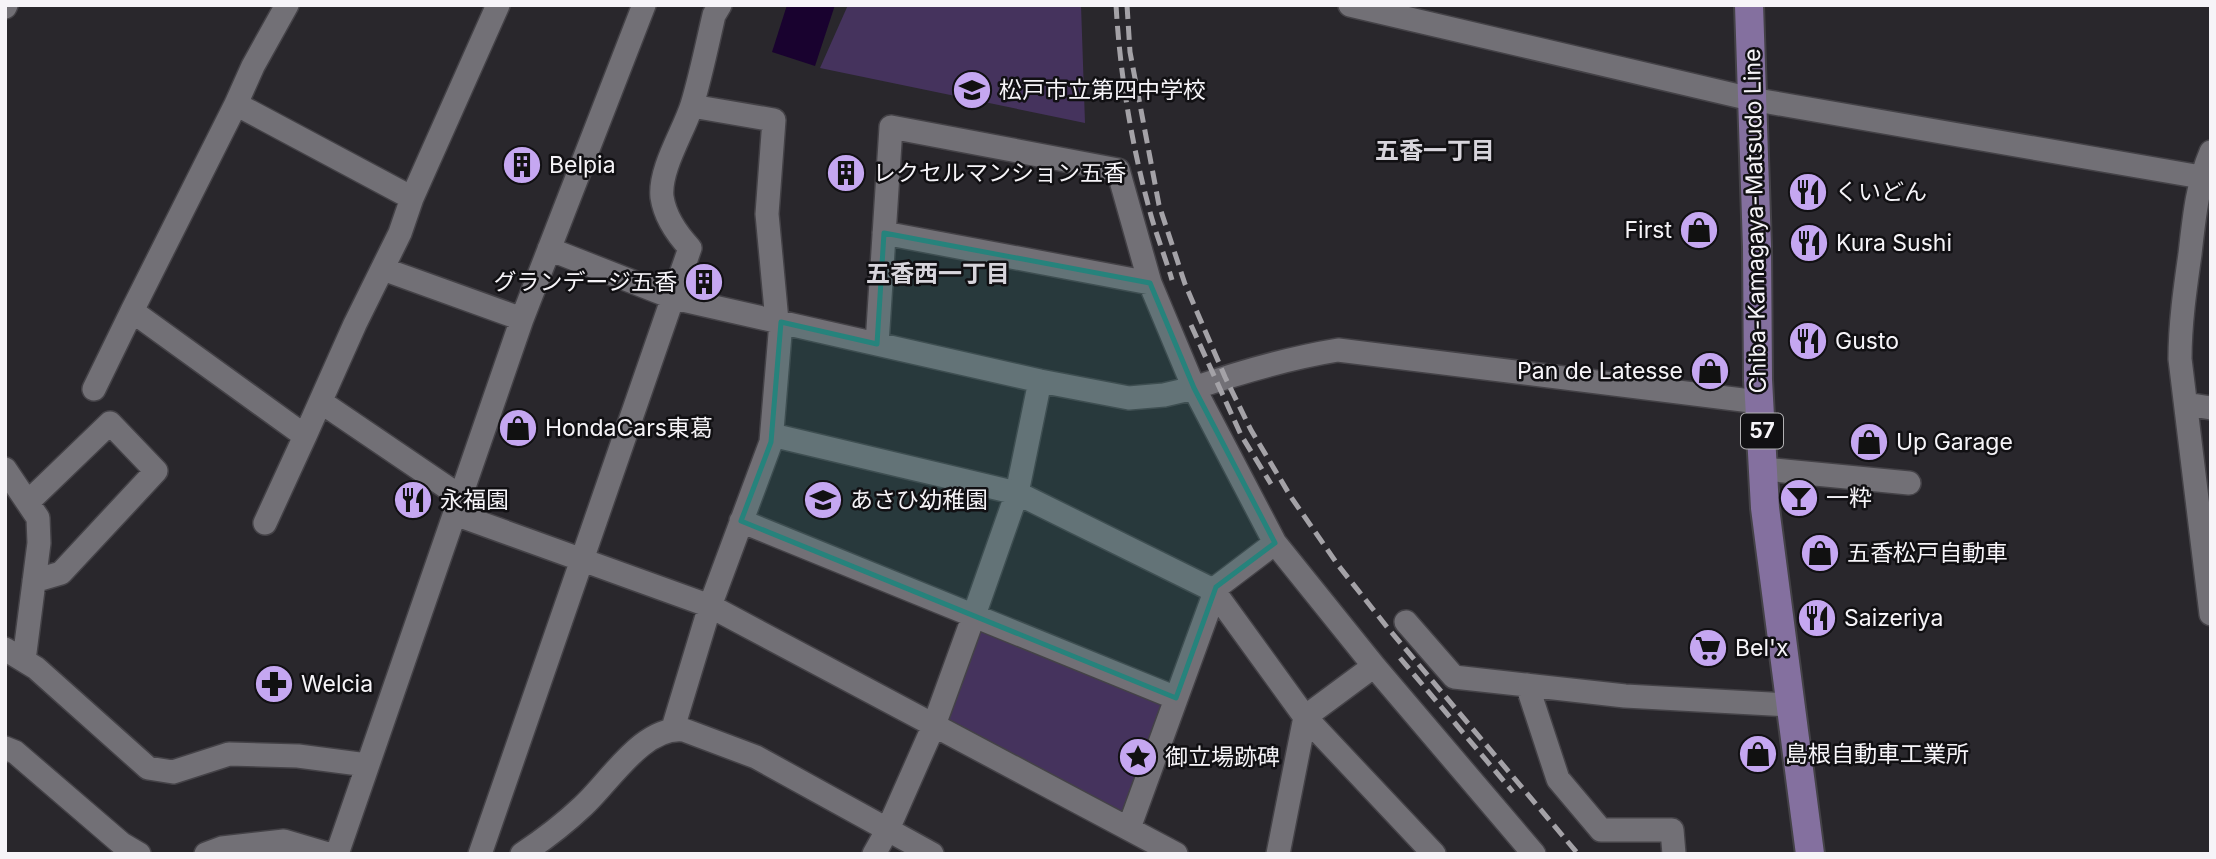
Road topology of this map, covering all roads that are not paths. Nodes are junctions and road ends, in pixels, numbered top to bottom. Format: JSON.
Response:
{"nodes":[{"id":1,"x":287,"y":5,"type":"edge"},
{"id":2,"x":498,"y":5,"type":"edge"},
{"id":3,"x":644,"y":5,"type":"edge"},
{"id":4,"x":720,"y":5,"type":"edge"},
{"id":5,"x":1350,"y":5,"type":"edge"},
{"id":6,"x":1749,"y":5,"type":"edge"},
{"id":7,"x":1751,"y":99,"type":"junction"},
{"id":8,"x":236,"y":104,"type":"junction"},
{"id":9,"x":692,"y":106,"type":"junction"},
{"id":10,"x":2211,"y":152,"type":"edge"},
{"id":11,"x":2203,"y":193,"type":"edge"},
{"id":12,"x":412,"y":198,"type":"junction"},
{"id":13,"x":884,"y":233,"type":"junction"},
{"id":14,"x":549,"y":249,"type":"junction"},
{"id":15,"x":383,"y":268,"type":"junction"},
{"id":16,"x":1150,"y":283,"type":"junction"},
{"id":17,"x":674,"y":298,"type":"junction"},
{"id":18,"x":132,"y":311,"type":"junction"},
{"id":19,"x":522,"y":318,"type":"junction"},
{"id":20,"x":779,"y":321,"type":"junction"},
{"id":21,"x":877,"y":344,"type":"junction"},
{"id":22,"x":1040,"y":380,"type":"junction"},
{"id":23,"x":1194,"y":388,"type":"junction"},
{"id":24,"x":94,"y":389,"type":"dead end"},
{"id":25,"x":321,"y":402,"type":"junction"},
{"id":26,"x":1759,"y":402,"type":"junction"},
{"id":27,"x":2186,"y":404,"type":"junction"},
{"id":28,"x":2211,"y":408,"type":"edge"},
{"id":29,"x":772,"y":435,"type":"junction"},
{"id":30,"x":305,"y":436,"type":"junction"},
{"id":31,"x":5,"y":469,"type":"edge"},
{"id":32,"x":1763,"y":469,"type":"junction"},
{"id":33,"x":1909,"y":483,"type":"dead end"},
{"id":34,"x":1017,"y":492,"type":"junction"},
{"id":35,"x":2204,"y":499,"type":"edge"},
{"id":36,"x":28,"y":502,"type":"junction"},
{"id":37,"x":458,"y":505,"type":"junction"},
{"id":38,"x":741,"y":520,"type":"junction"},
{"id":39,"x":265,"y":523,"type":"dead end"},
{"id":40,"x":1275,"y":543,"type":"junction"},
{"id":41,"x":583,"y":559,"type":"junction"},
{"id":42,"x":34,"y":581,"type":"junction"},
{"id":43,"x":1214,"y":591,"type":"junction"},
{"id":44,"x":2210,"y":600,"type":"edge"},
{"id":45,"x":710,"y":606,"type":"junction"},
{"id":46,"x":974,"y":615,"type":"junction"},
{"id":47,"x":1406,"y":622,"type":"dead end"},
{"id":48,"x":15,"y":654,"type":"edge"},
{"id":49,"x":1374,"y":666,"type":"junction"},
{"id":50,"x":1527,"y":685,"type":"junction"},
{"id":51,"x":1176,"y":698,"type":"junction"},
{"id":52,"x":1791,"y":705,"type":"junction"},
{"id":53,"x":1305,"y":717,"type":"junction"},
{"id":54,"x":934,"y":724,"type":"junction"},
{"id":55,"x":673,"y":729,"type":"junction"},
{"id":56,"x":5,"y":748,"type":"edge"},
{"id":57,"x":367,"y":765,"type":"junction"},
{"id":58,"x":1129,"y":828,"type":"junction"},
{"id":59,"x":888,"y":829,"type":"junction"},
{"id":60,"x":139,"y":854,"type":"edge"},
{"id":61,"x":206,"y":854,"type":"edge"},
{"id":62,"x":328,"y":854,"type":"edge"},
{"id":63,"x":337,"y":854,"type":"edge"},
{"id":64,"x":480,"y":854,"type":"edge"},
{"id":65,"x":522,"y":854,"type":"edge"},
{"id":66,"x":874,"y":854,"type":"edge"},
{"id":67,"x":932,"y":854,"type":"edge"},
{"id":68,"x":1176,"y":854,"type":"edge"},
{"id":69,"x":1278,"y":854,"type":"edge"},
{"id":70,"x":1434,"y":854,"type":"edge"},
{"id":71,"x":1534,"y":854,"type":"edge"},
{"id":72,"x":1674,"y":854,"type":"edge"},
{"id":73,"x":1810,"y":854,"type":"edge"}],
"edges":[{"from":1,"to":8,"type":"street"},
{"from":2,"to":12,"type":"street"},
{"from":3,"to":14,"type":"street"},
{"from":4,"to":9,"type":"street"},
{"from":5,"to":7,"type":"street"},
{"from":6,"to":7,"type":"main road","name":"Chiba-Kamagaya-Matsudo Line","number":"57"},
{"from":7,"to":11,"type":"street"},
{"from":7,"to":26,"type":"main road","name":"Chiba-Kamagaya-Matsudo Line","number":"57"},
{"from":8,"to":12,"type":"street"},
{"from":8,"to":18,"type":"street"},
{"from":9,"to":17,"type":"street"},
{"from":9,"to":20,"type":"street"},
{"from":10,"to":11,"type":"street"},
{"from":11,"to":27,"type":"street"},
{"from":12,"to":15,"type":"street"},
{"from":13,"to":16,"type":"street"},
{"from":13,"to":16,"type":"street"},
{"from":13,"to":21,"type":"street"},
{"from":14,"to":17,"type":"street"},
{"from":14,"to":19,"type":"street"},
{"from":15,"to":19,"type":"street"},
{"from":15,"to":25,"type":"street"},
{"from":16,"to":23,"type":"street"},
{"from":17,"to":20,"type":"street"},
{"from":17,"to":41,"type":"street"},
{"from":18,"to":24,"type":"street"},
{"from":18,"to":30,"type":"street"},
{"from":19,"to":37,"type":"street"},
{"from":20,"to":21,"type":"street"},
{"from":20,"to":29,"type":"street"},
{"from":21,"to":22,"type":"street"},
{"from":22,"to":23,"type":"street"},
{"from":22,"to":34,"type":"street"},
{"from":23,"to":26,"type":"street"},
{"from":23,"to":40,"type":"street"},
{"from":25,"to":30,"type":"street"},
{"from":25,"to":37,"type":"street"},
{"from":26,"to":32,"type":"main road","name":"Chiba-Kamagaya-Matsudo Line","number":"57"},
{"from":27,"to":28,"type":"street"},
{"from":27,"to":35,"type":"street"},
{"from":29,"to":34,"type":"street"},
{"from":29,"to":38,"type":"street"},
{"from":30,"to":39,"type":"street"},
{"from":31,"to":36,"type":"street"},
{"from":32,"to":33,"type":"street"},
{"from":32,"to":52,"type":"main road","name":"Chiba-Kamagaya-Matsudo Line","number":"57"},
{"from":34,"to":43,"type":"street"},
{"from":34,"to":46,"type":"street"},
{"from":35,"to":44,"type":"street"},
{"from":36,"to":42,"type":"street"},
{"from":36,"to":42,"type":"street"},
{"from":37,"to":41,"type":"street"},
{"from":37,"to":57,"type":"street"},
{"from":38,"to":45,"type":"street"},
{"from":38,"to":46,"type":"street"},
{"from":40,"to":43,"type":"street"},
{"from":40,"to":49,"type":"street"},
{"from":41,"to":45,"type":"street"},
{"from":41,"to":64,"type":"street"},
{"from":42,"to":48,"type":"street"},
{"from":43,"to":51,"type":"street"},
{"from":43,"to":53,"type":"street"},
{"from":45,"to":54,"type":"street"},
{"from":45,"to":55,"type":"street"},
{"from":46,"to":51,"type":"street"},
{"from":46,"to":54,"type":"street"},
{"from":47,"to":50,"type":"street"},
{"from":48,"to":57,"type":"street"},
{"from":49,"to":53,"type":"street"},
{"from":49,"to":71,"type":"street"},
{"from":50,"to":52,"type":"street"},
{"from":50,"to":72,"type":"street"},
{"from":51,"to":58,"type":"street"},
{"from":52,"to":73,"type":"main road","name":"Chiba-Kamagaya-Matsudo Line","number":"57"},
{"from":53,"to":69,"type":"street"},
{"from":53,"to":70,"type":"street"},
{"from":54,"to":58,"type":"street"},
{"from":54,"to":59,"type":"street"},
{"from":55,"to":59,"type":"street"},
{"from":55,"to":65,"type":"street"},
{"from":56,"to":60,"type":"street"},
{"from":57,"to":63,"type":"street"},
{"from":58,"to":68,"type":"street"},
{"from":59,"to":66,"type":"street"},
{"from":59,"to":67,"type":"street"},
{"from":61,"to":62,"type":"street"}]}
